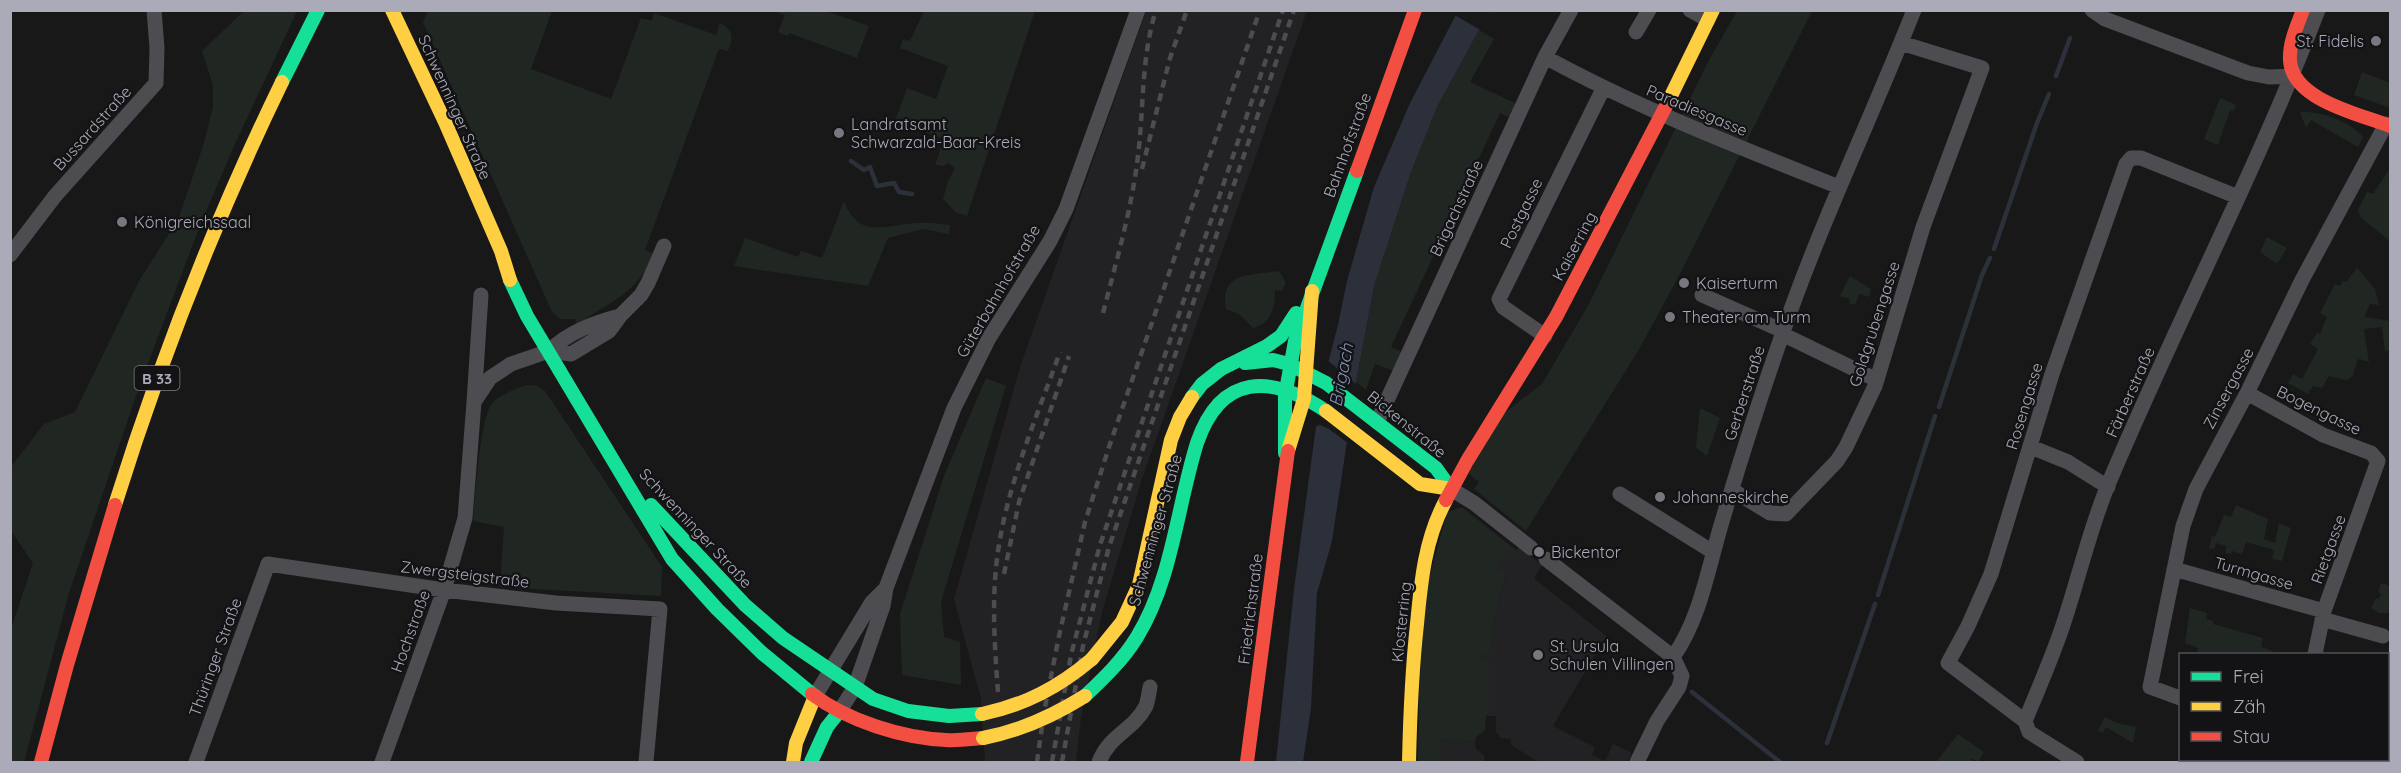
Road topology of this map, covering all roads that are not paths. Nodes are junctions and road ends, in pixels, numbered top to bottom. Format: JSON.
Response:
{"nodes":[{"id":1,"x":154,"y":10,"type":"edge"},
{"id":2,"x":318,"y":10,"type":"edge"},
{"id":3,"x":1138,"y":10,"type":"edge"},
{"id":4,"x":1415,"y":10,"type":"edge"},
{"id":5,"x":1570,"y":10,"type":"edge"},
{"id":6,"x":1649,"y":10,"type":"edge"},
{"id":7,"x":1690,"y":10,"type":"edge"},
{"id":8,"x":1914,"y":10,"type":"edge"},
{"id":9,"x":2092,"y":10,"type":"edge"},
{"id":10,"x":2303,"y":10,"type":"edge"},
{"id":11,"x":2318,"y":10,"type":"edge"},
{"id":12,"x":398,"y":13,"type":"edge"},
{"id":13,"x":1710,"y":15,"type":"edge"},
{"id":14,"x":1636,"y":32,"type":"dead end"},
{"id":15,"x":1901,"y":43,"type":"junction"},
{"id":16,"x":1545,"y":57,"type":"junction"},
{"id":17,"x":2293,"y":76,"type":"junction"},
{"id":18,"x":1603,"y":89,"type":"junction"},
{"id":19,"x":1661,"y":115,"type":"junction"},
{"id":20,"x":2388,"y":125,"type":"edge"},
{"id":21,"x":1839,"y":187,"type":"junction"},
{"id":22,"x":2238,"y":197,"type":"junction"},
{"id":23,"x":664,"y":246,"type":"dead end"},
{"id":24,"x":10,"y":255,"type":"edge"},
{"id":25,"x":1312,"y":291,"type":"junction"},
{"id":26,"x":481,"y":295,"type":"dead end"},
{"id":27,"x":1702,"y":295,"type":"dead end"},
{"id":28,"x":1783,"y":333,"type":"junction"},
{"id":29,"x":1545,"y":336,"type":"junction"},
{"id":30,"x":1265,"y":347,"type":"joint"},
{"id":31,"x":549,"y":351,"type":"junction"},
{"id":32,"x":1289,"y":364,"type":"junction"},
{"id":33,"x":1221,"y":369,"type":"junction"},
{"id":34,"x":1312,"y":375,"type":"junction"},
{"id":35,"x":1877,"y":380,"type":"junction"},
{"id":36,"x":1285,"y":389,"type":"junction"},
{"id":37,"x":2247,"y":393,"type":"junction"},
{"id":38,"x":1308,"y":400,"type":"junction"},
{"id":39,"x":474,"y":402,"type":"junction"},
{"id":40,"x":1377,"y":422,"type":"junction"},
{"id":41,"x":2031,"y":447,"type":"junction"},
{"id":42,"x":2377,"y":457,"type":"joint"},
{"id":43,"x":1286,"y":459,"type":"junction"},
{"id":44,"x":622,"y":472,"type":"junction"},
{"id":45,"x":2108,"y":487,"type":"junction"},
{"id":46,"x":1451,"y":489,"type":"junction"},
{"id":47,"x":1731,"y":490,"type":"junction"},
{"id":48,"x":1620,"y":494,"type":"dead end"},
{"id":49,"x":1531,"y":548,"type":"dead end"},
{"id":50,"x":1713,"y":552,"type":"junction"},
{"id":51,"x":1546,"y":560,"type":"dead end"},
{"id":52,"x":268,"y":564,"type":"joint"},
{"id":53,"x":2174,"y":569,"type":"junction"},
{"id":54,"x":886,"y":588,"type":"junction"},
{"id":55,"x":444,"y":590,"type":"junction"},
{"id":56,"x":2323,"y":615,"type":"junction"},
{"id":57,"x":2382,"y":636,"type":"dead end"},
{"id":58,"x":2315,"y":653,"type":"edge"},
{"id":59,"x":1673,"y":657,"type":"junction"},
{"id":60,"x":831,"y":671,"type":"junction"},
{"id":61,"x":855,"y":687,"type":"junction"},
{"id":62,"x":1150,"y":687,"type":"dead end"},
{"id":63,"x":815,"y":696,"type":"junction"},
{"id":64,"x":2179,"y":697,"type":"edge"},
{"id":65,"x":838,"y":712,"type":"junction"},
{"id":66,"x":2027,"y":726,"type":"junction"},
{"id":67,"x":41,"y":762,"type":"edge"},
{"id":68,"x":196,"y":762,"type":"edge"},
{"id":69,"x":382,"y":762,"type":"edge"},
{"id":70,"x":646,"y":762,"type":"edge"},
{"id":71,"x":792,"y":762,"type":"edge"},
{"id":72,"x":811,"y":762,"type":"edge"},
{"id":73,"x":1099,"y":762,"type":"edge"},
{"id":74,"x":1247,"y":762,"type":"edge"},
{"id":75,"x":1409,"y":762,"type":"edge"},
{"id":76,"x":1637,"y":762,"type":"edge"},
{"id":77,"x":2077,"y":762,"type":"edge"}],
"edges":[{"from":1,"to":24,"type":"street","name":"Bussardstraße"},
{"from":2,"to":67,"type":"main road","number":"B 33"},
{"from":3,"to":54,"type":"street","name":"Güterbahnhofstraße"},
{"from":4,"to":25,"type":"main road","name":"Bahnhofstraße"},
{"from":5,"to":16,"type":"street","name":"Brigachstraße"},
{"from":6,"to":14,"type":"street"},
{"from":7,"to":13,"type":"street"},
{"from":8,"to":15,"type":"street","name":"Gerberstraße"},
{"from":9,"to":17,"type":"street"},
{"from":10,"to":17,"type":"main road"},
{"from":11,"to":17,"type":"street","name":"Färberstraße"},
{"from":12,"to":31,"type":"main road","name":"Schwenninger Straße"},
{"from":13,"to":19,"type":"main road","name":"Kaiserring"},
{"from":15,"to":21,"type":"street","name":"Gerberstraße"},
{"from":15,"to":35,"type":"street","name":"Goldgrubengasse"},
{"from":16,"to":18,"type":"street","name":"Paradiesgasse"},
{"from":16,"to":40,"type":"street","name":"Brigachstraße"},
{"from":17,"to":20,"type":"main road"},
{"from":17,"to":22,"type":"street","name":"Färberstraße"},
{"from":18,"to":19,"type":"street","name":"Paradiesgasse"},
{"from":18,"to":29,"type":"street","name":"Postgasse"},
{"from":19,"to":21,"type":"street","name":"Paradiesgasse"},
{"from":19,"to":29,"type":"main road","name":"Kaiserring"},
{"from":20,"to":37,"type":"street","name":"Zinsergasse"},
{"from":21,"to":28,"type":"street","name":"Gerberstraße"},
{"from":22,"to":41,"type":"street","name":"Rosengasse"},
{"from":22,"to":45,"type":"street","name":"Färberstraße"},
{"from":23,"to":31,"type":"street"},
{"from":25,"to":30,"type":"main road","name":"Bahnhofstraße"},
{"from":25,"to":32,"type":"main road","name":"Bahnhofstraße"},
{"from":25,"to":34,"type":"main road","name":"Bahnhofstraße"},
{"from":26,"to":39,"type":"street","name":"Hochstraße"},
{"from":27,"to":28,"type":"street"},
{"from":28,"to":35,"type":"street"},
{"from":28,"to":47,"type":"street","name":"Gerberstraße"},
{"from":29,"to":46,"type":"main road","name":"Kaiserring"},
{"from":30,"to":33,"type":"main road","name":"Schwenninger Straße"},
{"from":31,"to":39,"type":"street"},
{"from":31,"to":44,"type":"main road","name":"Schwenninger Straße"},
{"from":32,"to":33,"type":"main road","name":"Schwenninger Straße"},
{"from":32,"to":34,"type":"main road","name":"Schwenninger Straße"},
{"from":32,"to":36,"type":"main road","name":"Bahnhofstraße"},
{"from":33,"to":61,"type":"main road","name":"Schwenninger Straße","bridge":true},
{"from":34,"to":38,"type":"main road","name":"Bahnhofstraße"},
{"from":34,"to":40,"type":"main road","name":"Bickenstraße"},
{"from":35,"to":47,"type":"street","name":"Goldgrubengasse"},
{"from":36,"to":38,"type":"main road","name":"Schwenninger Straße"},
{"from":36,"to":43,"type":"main road","name":"Friedrichstraße"},
{"from":36,"to":65,"type":"main road","name":"Schwenninger Straße","bridge":true},
{"from":37,"to":42,"type":"street","name":"Bogengasse"},
{"from":37,"to":53,"type":"street","name":"Zinsergasse"},
{"from":38,"to":43,"type":"main road","name":"Friedrichstraße"},
{"from":38,"to":46,"type":"main road","name":"Bickenstraße"},
{"from":39,"to":55,"type":"street","name":"Hochstraße"},
{"from":40,"to":46,"type":"main road","name":"Bickenstraße"},
{"from":41,"to":45,"type":"street"},
{"from":41,"to":66,"type":"street","name":"Rosengasse"},
{"from":42,"to":56,"type":"street","name":"Rietgasse"},
{"from":43,"to":74,"type":"main road","name":"Friedrichstraße"},
{"from":44,"to":60,"type":"main road","name":"Schwenninger Straße"},
{"from":44,"to":63,"type":"main road","name":"Schwenninger Straße"},
{"from":45,"to":66,"type":"street","name":"Färberstraße"},
{"from":46,"to":49,"type":"street","name":"Bickenstraße"},
{"from":46,"to":75,"type":"main road","name":"Klosterring"},
{"from":47,"to":50,"type":"street","name":"Gerberstraße"},
{"from":48,"to":50,"type":"street"},
{"from":50,"to":59,"type":"street","name":"Gerberstraße"},
{"from":51,"to":59,"type":"street"},
{"from":52,"to":55,"type":"street","name":"Zwergsteigstraße"},
{"from":52,"to":68,"type":"street","name":"Thüringer Straße"},
{"from":53,"to":56,"type":"street","name":"Turmgasse"},
{"from":53,"to":64,"type":"street","name":"Zinsergasse"},
{"from":54,"to":60,"type":"street","name":"Güterbahnhofstraße"},
{"from":54,"to":61,"type":"street","name":"Güterbahnhofstraße"},
{"from":55,"to":69,"type":"street","name":"Hochstraße"},
{"from":55,"to":70,"type":"street","name":"Zwergsteigstraße"},
{"from":56,"to":57,"type":"street","name":"Turmgasse"},
{"from":56,"to":58,"type":"street","name":"Rietgasse"},
{"from":59,"to":76,"type":"street"},
{"from":60,"to":61,"type":"main road","name":"Schwenninger Straße"},
{"from":60,"to":63,"type":"street","name":"Güterbahnhofstraße"},
{"from":61,"to":65,"type":"street","name":"Güterbahnhofstraße"},
{"from":62,"to":73,"type":"street"},
{"from":63,"to":65,"type":"main road","name":"Schwenninger Straße"},
{"from":63,"to":71,"type":"main road"},
{"from":65,"to":72,"type":"main road"},
{"from":66,"to":77,"type":"street"}]}
